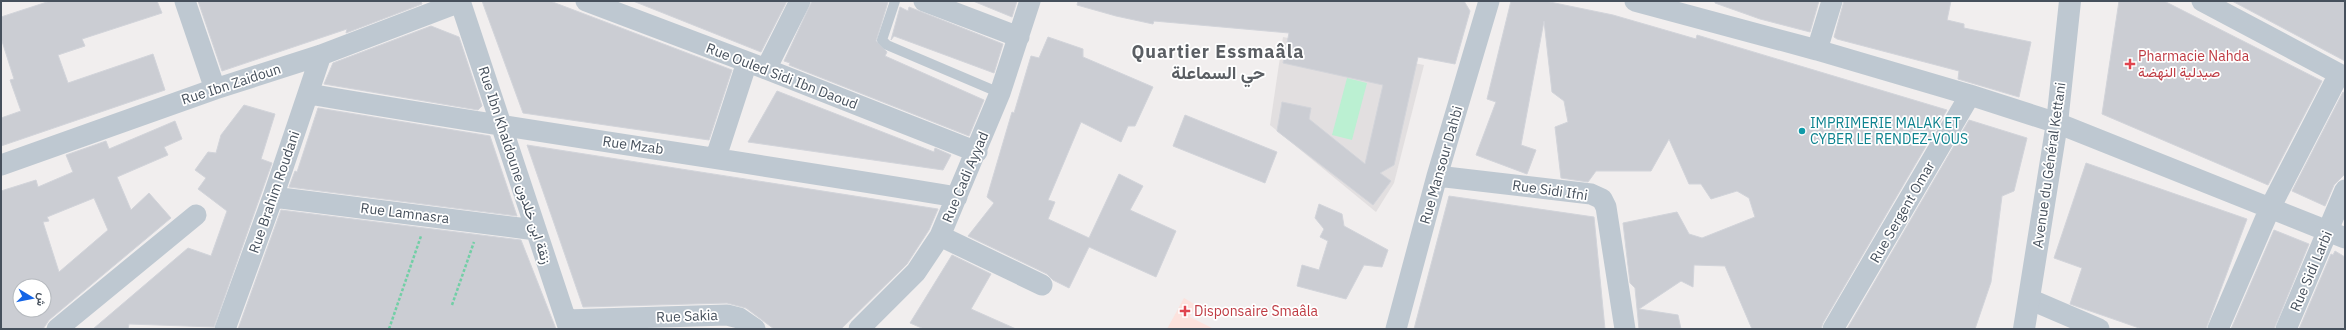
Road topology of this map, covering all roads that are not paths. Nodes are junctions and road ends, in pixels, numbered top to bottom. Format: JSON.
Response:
{"nodes":[{"id":1,"x":185,"y":1,"type":"edge"},
{"id":2,"x":460,"y":1,"type":"edge"},
{"id":3,"x":586,"y":1,"type":"edge"},
{"id":4,"x":800,"y":1,"type":"edge"},
{"id":5,"x":895,"y":1,"type":"edge"},
{"id":6,"x":924,"y":1,"type":"edge"},
{"id":7,"x":1030,"y":1,"type":"edge"},
{"id":8,"x":1489,"y":1,"type":"edge"},
{"id":9,"x":1635,"y":1,"type":"edge"},
{"id":10,"x":1832,"y":1,"type":"edge"},
{"id":11,"x":2070,"y":1,"type":"edge"},
{"id":12,"x":2202,"y":1,"type":"edge"},
{"id":13,"x":1694,"y":8,"type":"edge"},
{"id":14,"x":1019,"y":37,"type":"junction"},
{"id":15,"x":1817,"y":50,"type":"junction"},
{"id":16,"x":321,"y":55,"type":"junction"},
{"id":17,"x":756,"y":65,"type":"junction"},
{"id":18,"x":2342,"y":76,"type":"edge"},
{"id":19,"x":215,"y":89,"type":"junction"},
{"id":20,"x":1000,"y":93,"type":"junction"},
{"id":21,"x":309,"y":94,"type":"junction"},
{"id":22,"x":1970,"y":95,"type":"junction"},
{"id":23,"x":2057,"y":123,"type":"junction"},
{"id":24,"x":502,"y":127,"type":"junction"},
{"id":25,"x":977,"y":152,"type":"junction"},
{"id":26,"x":716,"y":157,"type":"junction"},
{"id":27,"x":1,"y":165,"type":"edge"},
{"id":28,"x":1437,"y":176,"type":"junction"},
{"id":29,"x":2345,"y":190,"type":"edge"},
{"id":30,"x":273,"y":197,"type":"junction"},
{"id":31,"x":957,"y":197,"type":"junction"},
{"id":32,"x":2270,"y":208,"type":"junction"},
{"id":33,"x":196,"y":215,"type":"dead end"},
{"id":34,"x":536,"y":230,"type":"junction"},
{"id":35,"x":2336,"y":235,"type":"edge"},
{"id":36,"x":940,"y":236,"type":"junction"},
{"id":37,"x":1042,"y":285,"type":"dead end"},
{"id":38,"x":2029,"y":299,"type":"junction"},
{"id":39,"x":568,"y":324,"type":"edge"},
{"id":40,"x":56,"y":329,"type":"edge"},
{"id":41,"x":225,"y":329,"type":"edge"},
{"id":42,"x":755,"y":329,"type":"edge"},
{"id":43,"x":860,"y":329,"type":"edge"},
{"id":44,"x":1396,"y":329,"type":"edge"},
{"id":45,"x":1625,"y":329,"type":"edge"},
{"id":46,"x":1833,"y":329,"type":"edge"},
{"id":47,"x":2024,"y":329,"type":"edge"},
{"id":48,"x":2100,"y":329,"type":"edge"},
{"id":49,"x":2218,"y":329,"type":"edge"},
{"id":50,"x":2286,"y":329,"type":"edge"}],
"edges":[{"from":1,"to":19,"type":"street"},
{"from":2,"to":16,"type":"street","name":"Rue Ibn Zaidoun"},
{"from":2,"to":24,"type":"street","name":"Rue Ibn Khaldoune زنقة ابن خلدون"},
{"from":3,"to":17,"type":"street","name":"Rue Ouled Sidi Ibn Daoud"},
{"from":4,"to":17,"type":"street"},
{"from":5,"to":20,"type":"lane"},
{"from":6,"to":14,"type":"street"},
{"from":7,"to":14,"type":"street","name":"Rue Cadi Ayyad"},
{"from":8,"to":28,"type":"street","name":"Rue Mansour Dahbi"},
{"from":9,"to":13,"type":"street"},
{"from":10,"to":15,"type":"street"},
{"from":11,"to":23,"type":"street","name":"Avenue du Général Kettani"},
{"from":12,"to":18,"type":"street"},
{"from":13,"to":15,"type":"street"},
{"from":14,"to":20,"type":"street","name":"Rue Cadi Ayyad"},
{"from":15,"to":22,"type":"street"},
{"from":16,"to":19,"type":"street","name":"Rue Ibn Zaidoun"},
{"from":16,"to":21,"type":"street","name":"Rue Brahim Roudani"},
{"from":17,"to":25,"type":"street","name":"Rue Ouled Sidi Ibn Daoud"},
{"from":17,"to":26,"type":"street"},
{"from":18,"to":32,"type":"street"},
{"from":19,"to":27,"type":"street","name":"Rue Ibn Zaidoun"},
{"from":20,"to":25,"type":"street","name":"Rue Cadi Ayyad"},
{"from":21,"to":24,"type":"street","name":"Rue Mzab"},
{"from":21,"to":30,"type":"street","name":"Rue Brahim Roudani"},
{"from":22,"to":23,"type":"street"},
{"from":22,"to":46,"type":"street","name":"Rue Sergent Omar"},
{"from":23,"to":32,"type":"street"},
{"from":23,"to":38,"type":"street","name":"Avenue du Général Kettani"},
{"from":24,"to":26,"type":"street","name":"Rue Mzab"},
{"from":24,"to":34,"type":"street","name":"Rue Ibn Khaldoune زنقة ابن خلدون"},
{"from":25,"to":31,"type":"street","name":"Rue Cadi Ayyad"},
{"from":26,"to":31,"type":"street","name":"Rue Mzab"},
{"from":28,"to":44,"type":"street","name":"Rue Mansour Dahbi"},
{"from":28,"to":45,"type":"street","name":"Rue Sidi Ifni"},
{"from":29,"to":35,"type":"street","name":"Rue Sidi Larbi"},
{"from":30,"to":34,"type":"street","name":"Rue Lamnasra"},
{"from":30,"to":41,"type":"street","name":"Rue Brahim Roudani"},
{"from":31,"to":36,"type":"street","name":"Rue Cadi Ayyad"},
{"from":32,"to":35,"type":"street"},
{"from":32,"to":49,"type":"street"},
{"from":33,"to":40,"type":"street"},
{"from":34,"to":39,"type":"street","name":"Rue Ibn Khaldoune زنقة ابن خلدون"},
{"from":35,"to":50,"type":"street","name":"Rue Sidi Larbi"},
{"from":36,"to":37,"type":"street"},
{"from":36,"to":43,"type":"street","name":"Rue Cadi Ayyad"},
{"from":38,"to":47,"type":"street","name":"Avenue du Général Kettani"},
{"from":38,"to":48,"type":"street"},
{"from":39,"to":42,"type":"street","name":"Rue Sakia"}]}
